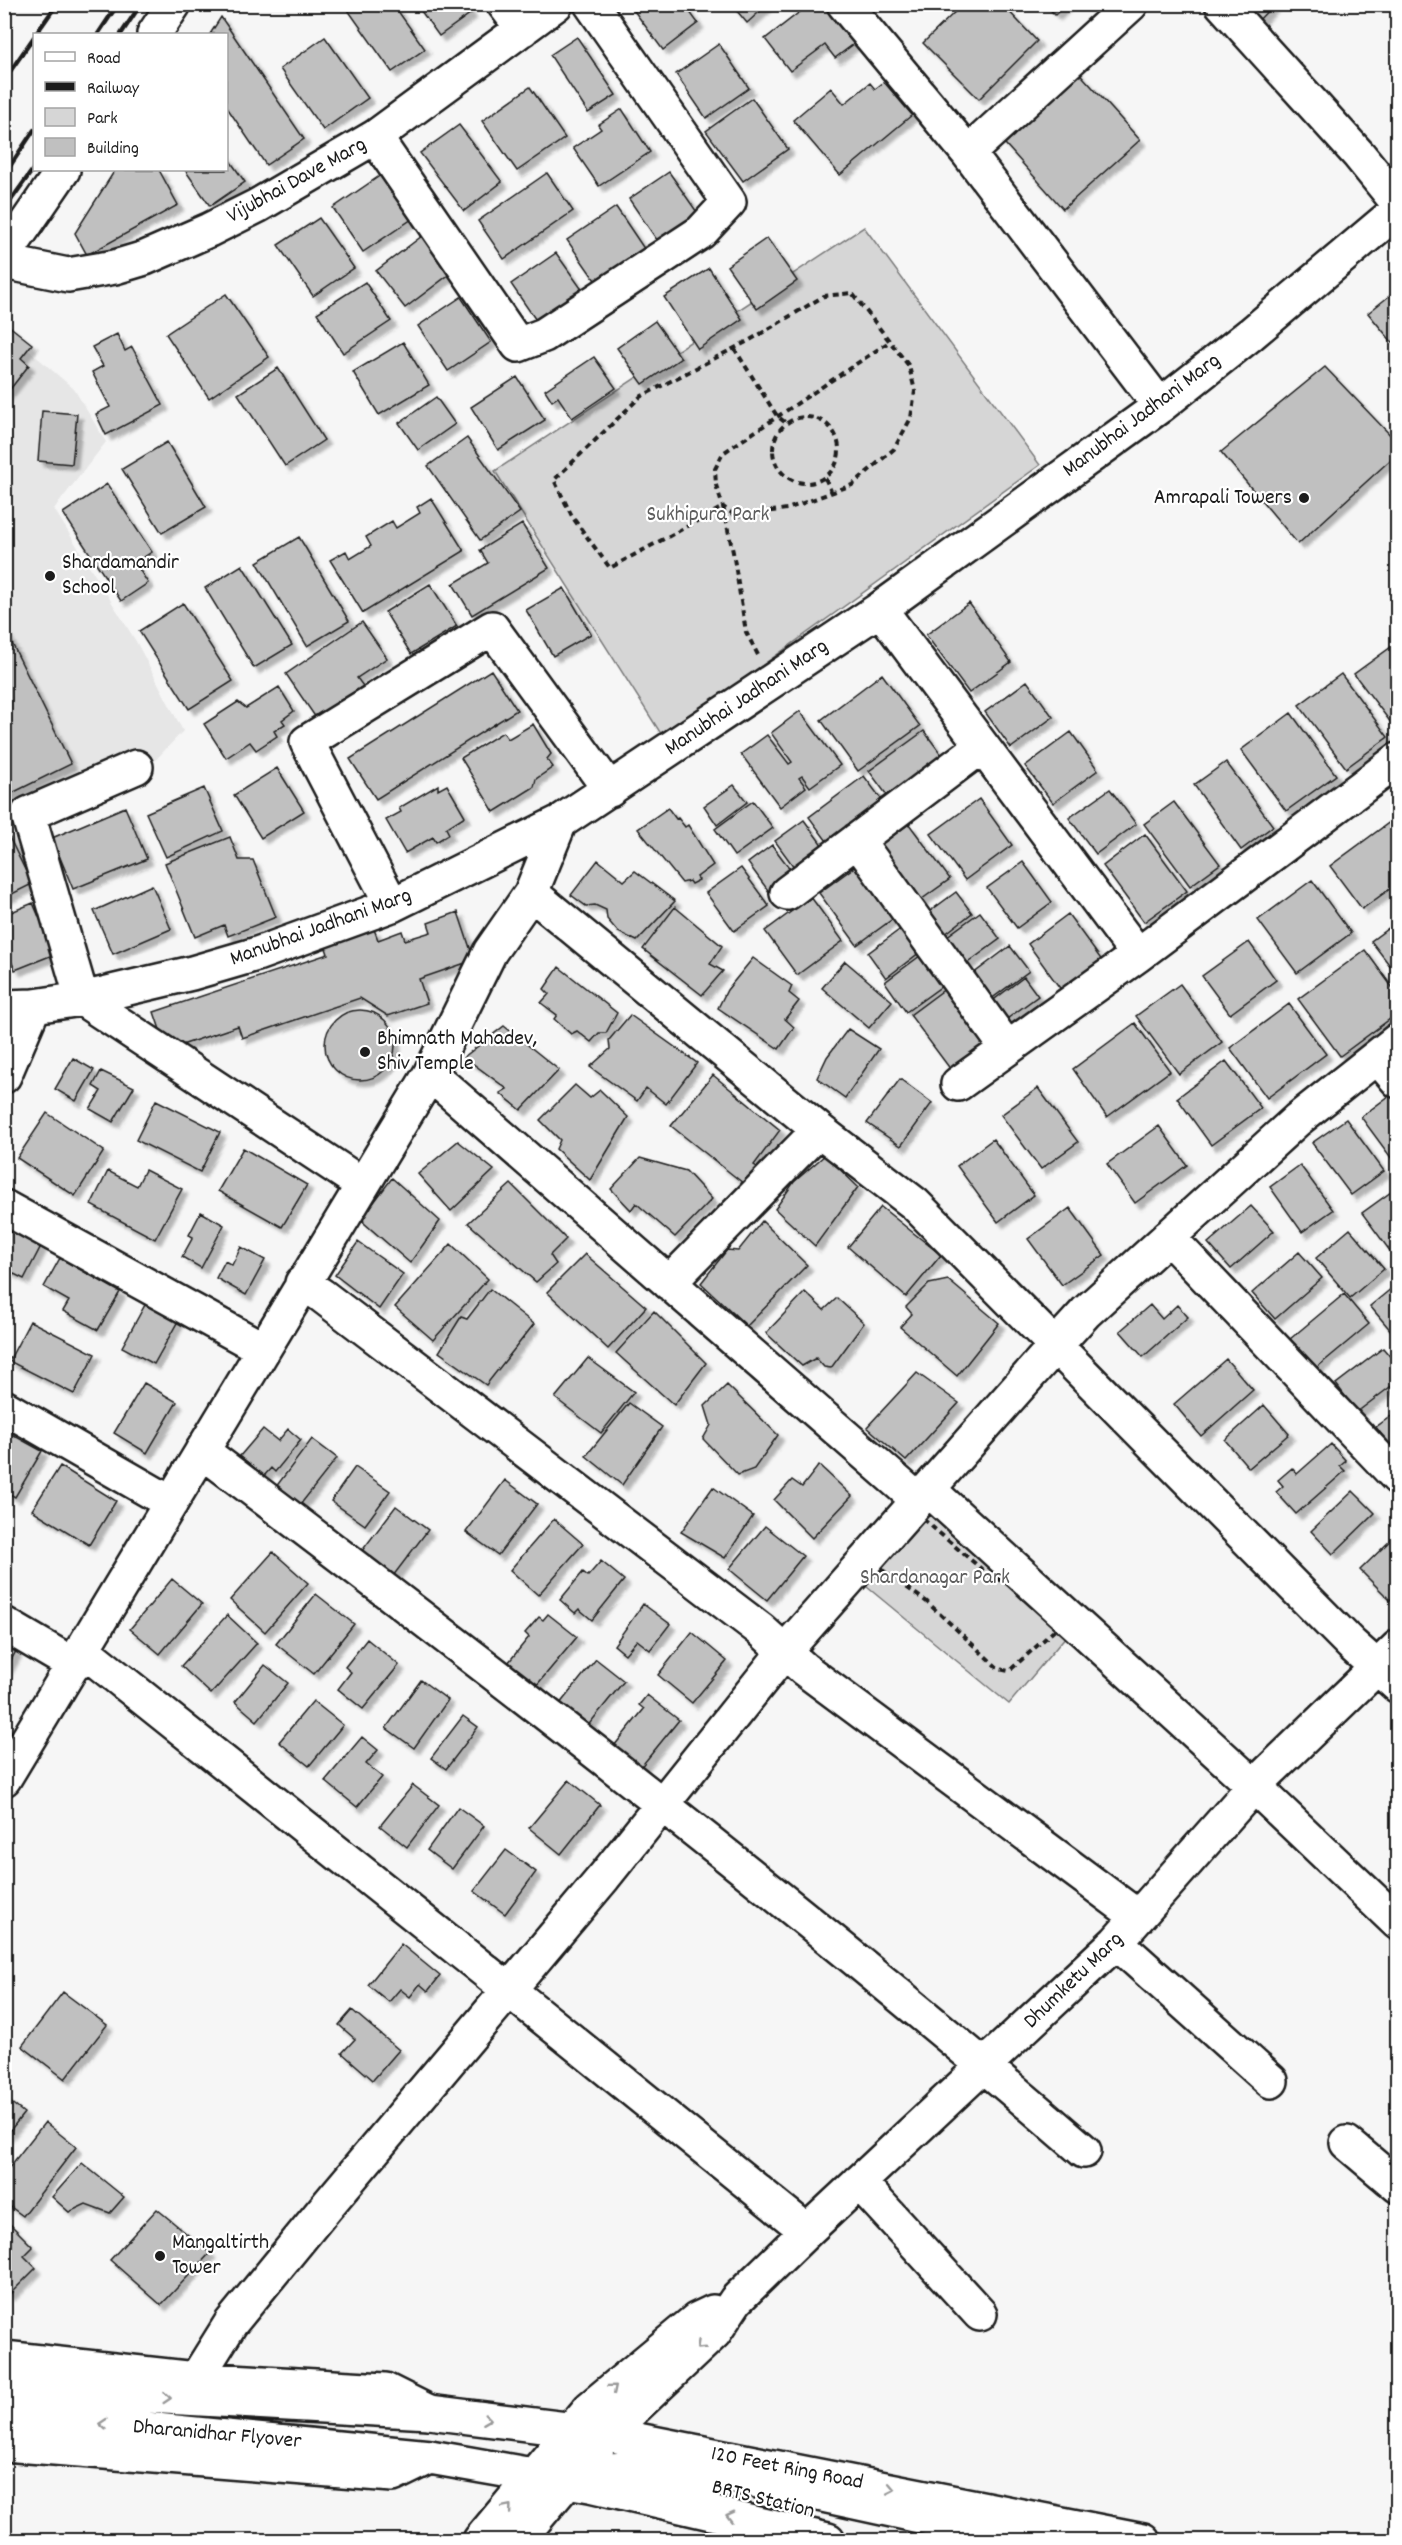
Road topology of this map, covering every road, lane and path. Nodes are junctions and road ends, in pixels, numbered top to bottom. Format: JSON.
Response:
{"nodes":[{"id":1,"x":174,"y":4,"type":"edge"},
{"id":2,"x":556,"y":4,"type":"edge"},
{"id":3,"x":591,"y":4,"type":"edge"},
{"id":4,"x":844,"y":4,"type":"edge"},
{"id":5,"x":1131,"y":4,"type":"edge"},
{"id":6,"x":1222,"y":4,"type":"edge"},
{"id":7,"x":513,"y":17,"type":"edge"},
{"id":8,"x":155,"y":33,"type":"edge"},
{"id":9,"x":375,"y":136,"type":"junction"},
{"id":10,"x":968,"y":153,"type":"junction"},
{"id":11,"x":62,"y":171,"type":"edge"},
{"id":12,"x":1398,"y":203,"type":"edge"},
{"id":13,"x":1398,"y":210,"type":"edge"},
{"id":14,"x":4,"y":256,"type":"edge"},
{"id":15,"x":4,"y":262,"type":"edge"},
{"id":16,"x":889,"y":342,"type":"junction"},
{"id":17,"x":734,"y":348,"type":"junction"},
{"id":18,"x":1160,"y":406,"type":"junction"},
{"id":19,"x":777,"y":416,"type":"junction"},
{"id":20,"x":786,"y":423,"type":"junction"},
{"id":21,"x":825,"y":478,"type":"junction"},
{"id":22,"x":832,"y":493,"type":"junction"},
{"id":23,"x":723,"y":507,"type":"junction"},
{"id":24,"x":880,"y":609,"type":"junction"},
{"id":25,"x":763,"y":664,"type":"dead end"},
{"id":26,"x":982,"y":746,"type":"junction"},
{"id":27,"x":1398,"y":760,"type":"edge"},
{"id":28,"x":136,"y":767,"type":"dead end"},
{"id":29,"x":610,"y":790,"type":"junction"},
{"id":30,"x":560,"y":822,"type":"junction"},
{"id":31,"x":857,"y":840,"type":"junction"},
{"id":32,"x":531,"y":892,"type":"junction"},
{"id":33,"x":787,"y":893,"type":"dead end"},
{"id":34,"x":392,"y":905,"type":"junction"},
{"id":35,"x":1138,"y":955,"type":"junction"},
{"id":36,"x":82,"y":999,"type":"junction"},
{"id":37,"x":19,"y":1006,"type":"edge"},
{"id":38,"x":1007,"y":1048,"type":"junction"},
{"id":39,"x":1391,"y":1059,"type":"edge"},
{"id":40,"x":430,"y":1074,"type":"junction"},
{"id":41,"x":4,"y":1076,"type":"edge"},
{"id":42,"x":958,"y":1084,"type":"dead end"},
{"id":43,"x":819,"y":1130,"type":"junction"},
{"id":44,"x":363,"y":1185,"type":"junction"},
{"id":45,"x":4,"y":1207,"type":"edge"},
{"id":46,"x":1168,"y":1237,"type":"junction"},
{"id":47,"x":302,"y":1283,"type":"junction"},
{"id":48,"x":669,"y":1284,"type":"junction"},
{"id":49,"x":1055,"y":1346,"type":"junction"},
{"id":50,"x":263,"y":1349,"type":"junction"},
{"id":51,"x":4,"y":1407,"type":"edge"},
{"id":52,"x":202,"y":1451,"type":"junction"},
{"id":53,"x":1398,"y":1478,"type":"edge"},
{"id":54,"x":171,"y":1503,"type":"junction"},
{"id":55,"x":923,"y":1503,"type":"junction"},
{"id":56,"x":4,"y":1624,"type":"edge"},
{"id":57,"x":784,"y":1652,"type":"junction"},
{"id":58,"x":79,"y":1658,"type":"junction"},
{"id":59,"x":1390,"y":1667,"type":"edge"},
{"id":60,"x":4,"y":1779,"type":"edge"},
{"id":61,"x":1254,"y":1786,"type":"junction"},
{"id":62,"x":662,"y":1805,"type":"junction"},
{"id":63,"x":1138,"y":1917,"type":"junction"},
{"id":64,"x":1398,"y":1923,"type":"edge"},
{"id":65,"x":1116,"y":1942,"type":"junction"},
{"id":66,"x":509,"y":1990,"type":"junction"},
{"id":67,"x":985,"y":2066,"type":"junction"},
{"id":68,"x":1271,"y":2081,"type":"dead end"},
{"id":69,"x":1347,"y":2143,"type":"dead end"},
{"id":70,"x":1084,"y":2151,"type":"dead end"},
{"id":71,"x":859,"y":2182,"type":"junction"},
{"id":72,"x":1398,"y":2186,"type":"edge"},
{"id":73,"x":807,"y":2231,"type":"junction"},
{"id":74,"x":980,"y":2314,"type":"dead end"},
{"id":75,"x":4,"y":2358,"type":"edge"},
{"id":76,"x":196,"y":2379,"type":"junction"},
{"id":77,"x":4,"y":2382,"type":"edge"},
{"id":78,"x":429,"y":2412,"type":"junction"},
{"id":79,"x":4,"y":2415,"type":"edge"},
{"id":80,"x":592,"y":2436,"type":"junction"},
{"id":81,"x":4,"y":2444,"type":"edge"},
{"id":82,"x":430,"y":2457,"type":"junction"},
{"id":83,"x":523,"y":2473,"type":"junction"},
{"id":84,"x":696,"y":2475,"type":"junction"},
{"id":85,"x":572,"y":2476,"type":"junction"},
{"id":86,"x":480,"y":2541,"type":"edge"},
{"id":87,"x":518,"y":2541,"type":"edge"},
{"id":88,"x":828,"y":2541,"type":"edge"},
{"id":89,"x":930,"y":2541,"type":"edge"},
{"id":90,"x":1030,"y":2541,"type":"edge"},
{"id":91,"x":1143,"y":2541,"type":"edge"}],
"edges":[{"from":1,"to":8,"type":"street"},
{"from":2,"to":7,"type":"street","name":"Vijubhai Dave Marg"},
{"from":3,"to":9,"type":"street"},
{"from":4,"to":10,"type":"street"},
{"from":5,"to":10,"type":"street"},
{"from":6,"to":12,"type":"street"},
{"from":7,"to":9,"type":"street","name":"Vijubhai Dave Marg"},
{"from":9,"to":15,"type":"street","name":"Vijubhai Dave Marg"},
{"from":10,"to":18,"type":"street"},
{"from":11,"to":14,"type":"street"},
{"from":13,"to":18,"type":"street","name":"Manubhai Jadhani Marg"},
{"from":16,"to":17,"type":"path"},
{"from":16,"to":19,"type":"path"},
{"from":16,"to":22,"type":"path"},
{"from":17,"to":19,"type":"path"},
{"from":17,"to":23,"type":"path"},
{"from":18,"to":24,"type":"street","name":"Manubhai Jadhani Marg"},
{"from":19,"to":20,"type":"path"},
{"from":19,"to":23,"type":"path"},
{"from":20,"to":21,"type":"path"},
{"from":20,"to":21,"type":"path"},
{"from":21,"to":22,"type":"path"},
{"from":22,"to":23,"type":"path"},
{"from":23,"to":25,"type":"path"},
{"from":24,"to":26,"type":"street"},
{"from":24,"to":29,"type":"street","name":"Manubhai Jadhani Marg"},
{"from":26,"to":31,"type":"street"},
{"from":26,"to":35,"type":"street"},
{"from":27,"to":35,"type":"street"},
{"from":28,"to":36,"type":"street"},
{"from":29,"to":30,"type":"street","name":"Manubhai Jadhani Marg"},
{"from":29,"to":34,"type":"street"},
{"from":30,"to":32,"type":"street"},
{"from":30,"to":34,"type":"street","name":"Manubhai Jadhani Marg"},
{"from":31,"to":33,"type":"street"},
{"from":31,"to":38,"type":"street"},
{"from":32,"to":40,"type":"street"},
{"from":32,"to":43,"type":"street"},
{"from":34,"to":36,"type":"street","name":"Manubhai Jadhani Marg"},
{"from":35,"to":38,"type":"street"},
{"from":36,"to":37,"type":"street","name":"Manubhai Jadhani Marg"},
{"from":36,"to":44,"type":"street"},
{"from":37,"to":41,"type":"street"},
{"from":38,"to":42,"type":"street"},
{"from":39,"to":46,"type":"street"},
{"from":40,"to":44,"type":"street"},
{"from":40,"to":48,"type":"street"},
{"from":43,"to":48,"type":"street"},
{"from":43,"to":49,"type":"street"},
{"from":44,"to":47,"type":"street"},
{"from":45,"to":50,"type":"street"},
{"from":46,"to":49,"type":"street"},
{"from":46,"to":53,"type":"street"},
{"from":47,"to":50,"type":"street"},
{"from":47,"to":57,"type":"street"},
{"from":48,"to":55,"type":"street"},
{"from":49,"to":55,"type":"street"},
{"from":49,"to":59,"type":"street"},
{"from":50,"to":52,"type":"street"},
{"from":51,"to":54,"type":"street"},
{"from":52,"to":54,"type":"street"},
{"from":52,"to":62,"type":"street"},
{"from":54,"to":58,"type":"street"},
{"from":55,"to":55,"type":"path"},
{"from":55,"to":57,"type":"street"},
{"from":55,"to":61,"type":"street"},
{"from":56,"to":58,"type":"street"},
{"from":57,"to":62,"type":"street"},
{"from":57,"to":63,"type":"street"},
{"from":58,"to":60,"type":"street"},
{"from":58,"to":66,"type":"street"},
{"from":59,"to":61,"type":"street","name":"Dhumketu Marg"},
{"from":61,"to":63,"type":"street","name":"Dhumketu Marg"},
{"from":61,"to":64,"type":"street"},
{"from":62,"to":66,"type":"street"},
{"from":62,"to":67,"type":"street"},
{"from":63,"to":65,"type":"street","name":"Dhumketu Marg"},
{"from":65,"to":67,"type":"street","name":"Dhumketu Marg"},
{"from":65,"to":68,"type":"street"},
{"from":66,"to":73,"type":"street"},
{"from":66,"to":76,"type":"street"},
{"from":67,"to":70,"type":"street"},
{"from":67,"to":71,"type":"street","name":"Dhumketu Marg"},
{"from":69,"to":72,"type":"street"},
{"from":71,"to":73,"type":"street","name":"Dhumketu Marg"},
{"from":71,"to":74,"type":"street"},
{"from":73,"to":80,"type":"street","name":"Dhumketu Marg"},
{"from":75,"to":76,"type":"street"},
{"from":76,"to":78,"type":"street"},
{"from":77,"to":78,"type":"street","name":"Dharanidhar Flyover","one_way":true},
{"from":78,"to":80,"type":"street","name":"120 Feet Ring Road","one_way":true},
{"from":82,"to":79,"type":"street","name":"Dharanidhar Flyover","one_way":true},
{"from":80,"to":83,"type":"street"},
{"from":80,"to":84,"type":"street"},
{"from":80,"to":85,"type":"street"},
{"from":80,"to":91,"type":"street","name":"120 Feet Ring Road","one_way":true},
{"from":81,"to":82,"type":"street"},
{"from":82,"to":83,"type":"street"},
{"from":83,"to":85,"type":"street"},
{"from":86,"to":83,"type":"street","one_way":true},
{"from":84,"to":85,"type":"street"},
{"from":84,"to":89,"type":"street","name":"BRTS Station"},
{"from":84,"to":90,"type":"street","name":"BRTS Station"},
{"from":85,"to":87,"type":"street"},
{"from":88,"to":85,"type":"street","one_way":true}]}
